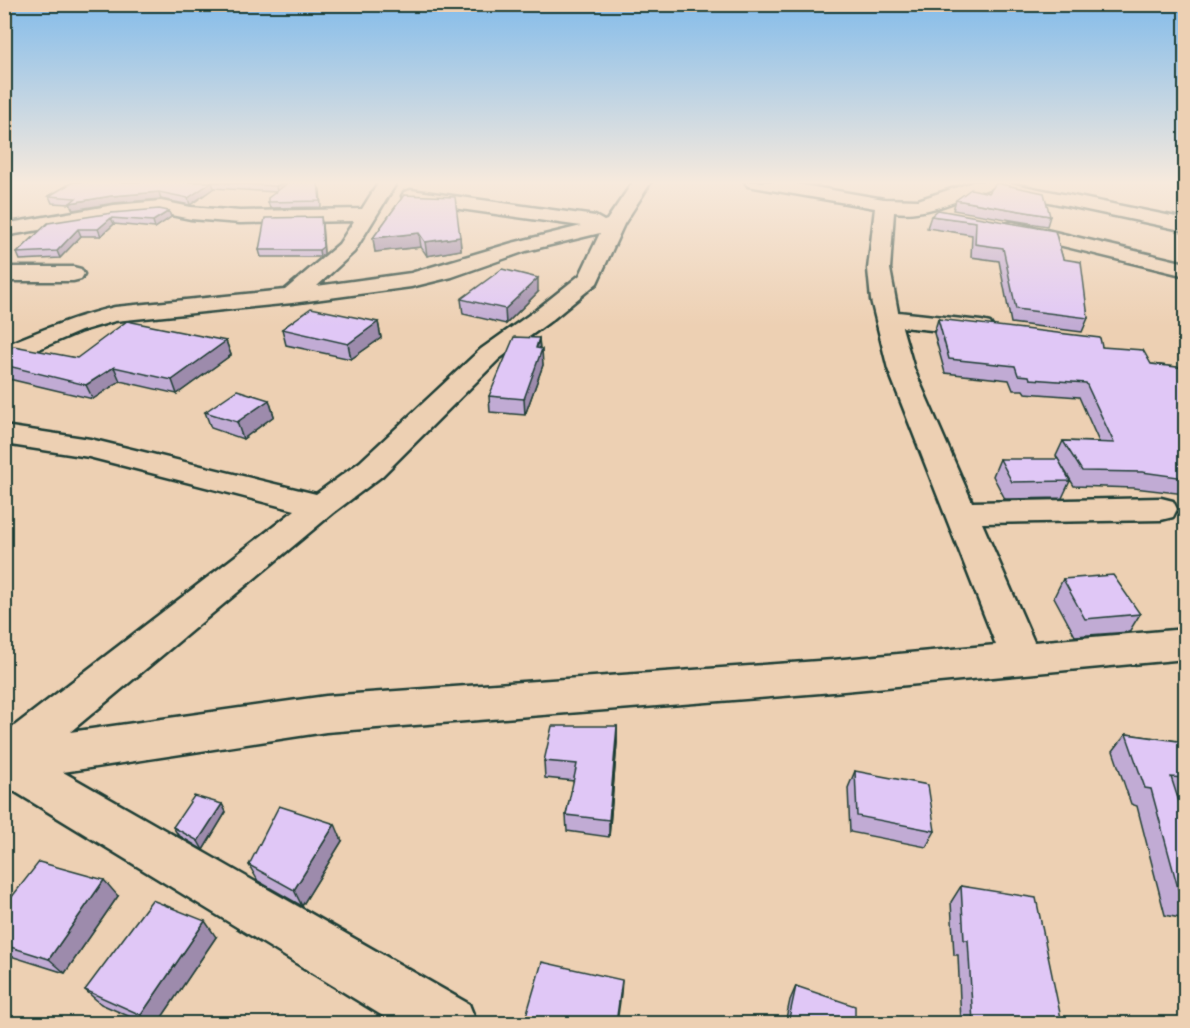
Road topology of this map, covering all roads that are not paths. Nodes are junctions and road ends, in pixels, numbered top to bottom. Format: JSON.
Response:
{"nodes":[{"id":1,"x":358,"y":230,"type":"edge"},
{"id":2,"x":589,"y":230,"type":"edge"},
{"id":3,"x":611,"y":230,"type":"edge"},
{"id":4,"x":883,"y":230,"type":"edge"},
{"id":5,"x":1024,"y":230,"type":"edge"},
{"id":6,"x":1085,"y":230,"type":"edge"},
{"id":7,"x":1066,"y":238,"type":"junction"},
{"id":8,"x":1185,"y":270,"type":"edge"},
{"id":9,"x":73,"y":274,"type":"dead end"},
{"id":10,"x":11,"y":276,"type":"edge"},
{"id":11,"x":292,"y":296,"type":"junction"},
{"id":12,"x":887,"y":318,"type":"junction"},
{"id":13,"x":1004,"y":331,"type":"edge"},
{"id":14,"x":4,"y":356,"type":"edge"},
{"id":15,"x":4,"y":435,"type":"edge"},
{"id":16,"x":321,"y":506,"type":"junction"},
{"id":17,"x":1161,"y":509,"type":"dead end"},
{"id":18,"x":960,"y":513,"type":"junction"},
{"id":19,"x":1185,"y":644,"type":"edge"},
{"id":20,"x":1021,"y":658,"type":"junction"},
{"id":21,"x":4,"y":761,"type":"edge"},
{"id":22,"x":449,"y":1023,"type":"edge"}],
"edges":[{"from":1,"to":11,"type":"street"},
{"from":2,"to":11,"type":"street"},
{"from":3,"to":16,"type":"street"},
{"from":4,"to":12,"type":"street"},
{"from":5,"to":7,"type":"street"},
{"from":6,"to":7,"type":"street"},
{"from":7,"to":8,"type":"street"},
{"from":9,"to":10,"type":"street"},
{"from":11,"to":14,"type":"street"},
{"from":12,"to":13,"type":"street"},
{"from":12,"to":18,"type":"street"},
{"from":15,"to":16,"type":"street"},
{"from":16,"to":21,"type":"street"},
{"from":17,"to":18,"type":"street"},
{"from":18,"to":20,"type":"street"},
{"from":19,"to":20,"type":"street"},
{"from":20,"to":21,"type":"street"},
{"from":21,"to":22,"type":"street"}]}
